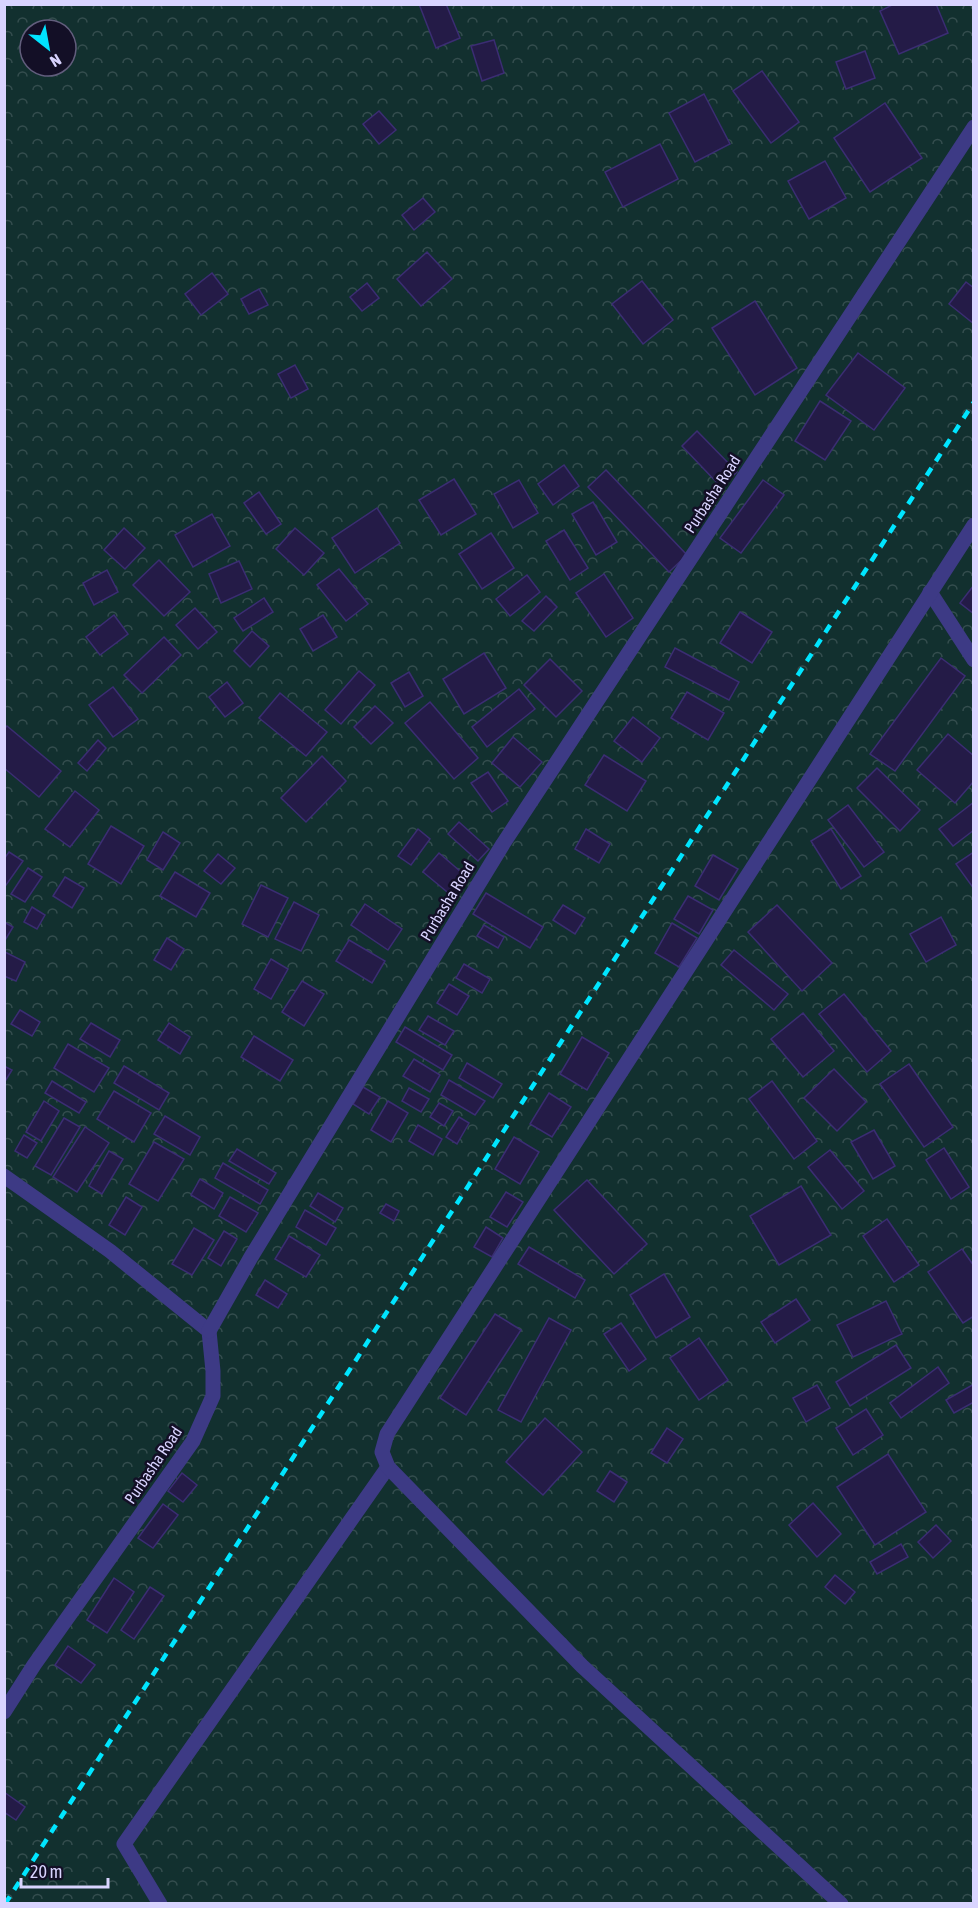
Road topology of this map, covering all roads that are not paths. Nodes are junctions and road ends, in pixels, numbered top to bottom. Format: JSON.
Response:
{"nodes":[{"id":1,"x":974,"y":127,"type":"edge"},
{"id":2,"x":974,"y":525,"type":"edge"},
{"id":3,"x":930,"y":592,"type":"junction"},
{"id":4,"x":974,"y":660,"type":"edge"},
{"id":5,"x":4,"y":1176,"type":"edge"},
{"id":6,"x":209,"y":1331,"type":"junction"},
{"id":7,"x":388,"y":1467,"type":"junction"},
{"id":8,"x":4,"y":1712,"type":"edge"},
{"id":9,"x":160,"y":1904,"type":"edge"},
{"id":10,"x":841,"y":1904,"type":"edge"}],
"edges":[{"from":1,"to":6,"type":"street","name":"Purbasha Road"},
{"from":2,"to":3,"type":"street"},
{"from":3,"to":4,"type":"street"},
{"from":3,"to":7,"type":"street"},
{"from":5,"to":6,"type":"street"},
{"from":6,"to":8,"type":"street","name":"Purbasha Road"},
{"from":7,"to":9,"type":"street"},
{"from":7,"to":10,"type":"street"}]}
